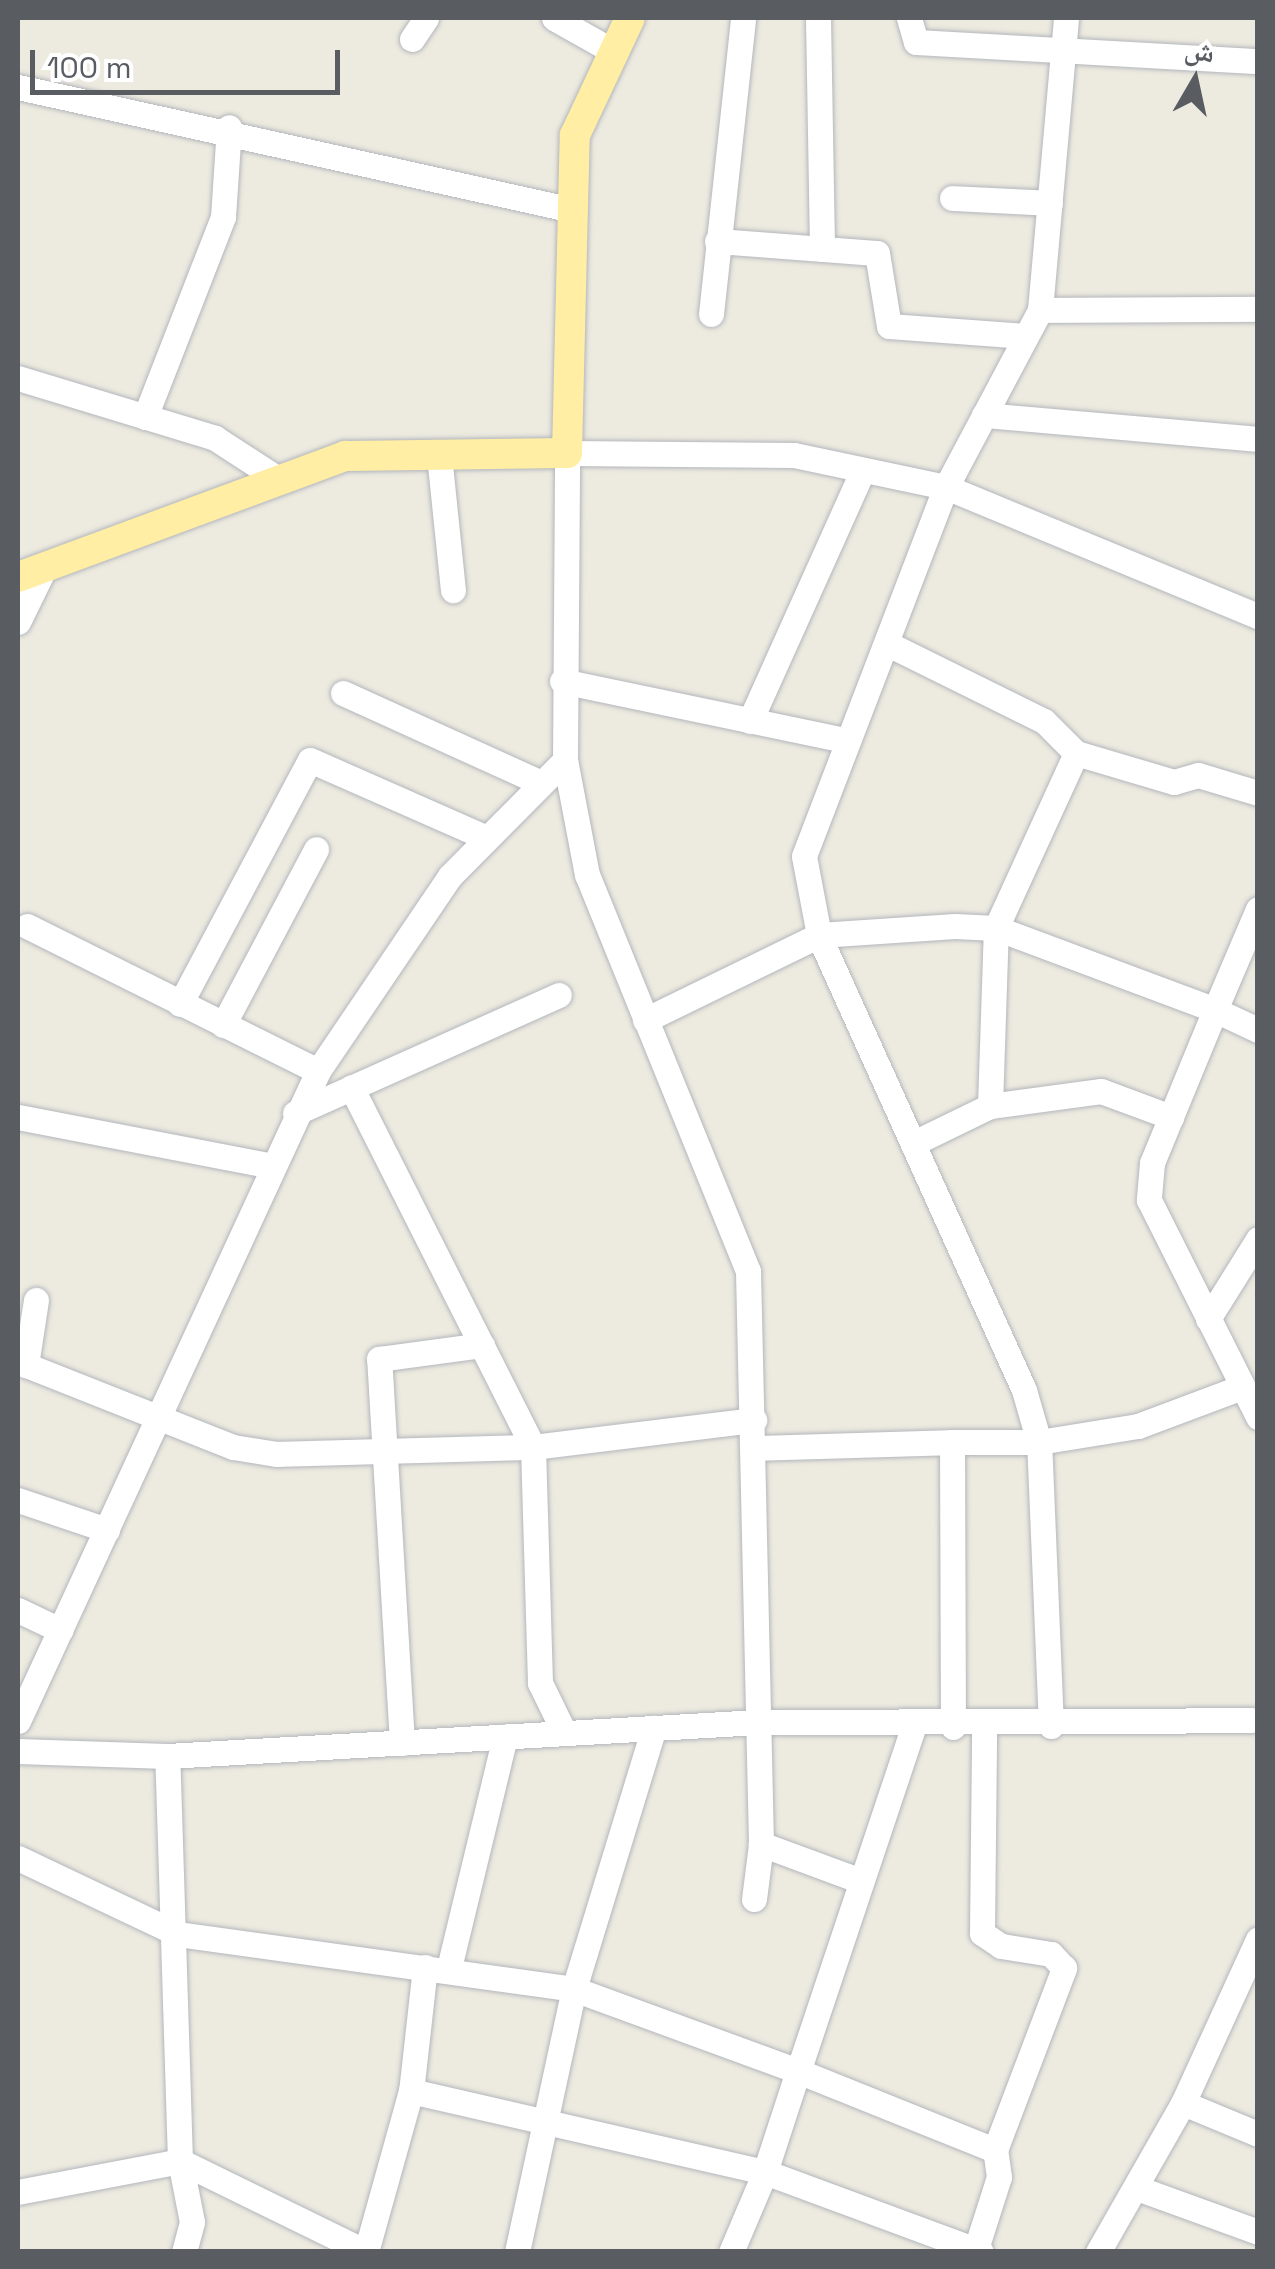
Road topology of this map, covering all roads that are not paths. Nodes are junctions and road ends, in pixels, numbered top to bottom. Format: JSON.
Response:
{"nodes":[{"id":1,"x":554,"y":18,"type":"edge"},
{"id":2,"x":630,"y":18,"type":"edge"},
{"id":3,"x":743,"y":18,"type":"edge"},
{"id":4,"x":818,"y":18,"type":"edge"},
{"id":5,"x":909,"y":18,"type":"edge"},
{"id":6,"x":1066,"y":18,"type":"edge"},
{"id":7,"x":1064,"y":50,"type":"junction"},
{"id":8,"x":614,"y":52,"type":"junction"},
{"id":9,"x":1258,"y":61,"type":"edge"},
{"id":10,"x":18,"y":87,"type":"edge"},
{"id":11,"x":229,"y":128,"type":"junction"},
{"id":12,"x":952,"y":198,"type":"dead end"},
{"id":13,"x":1050,"y":203,"type":"junction"},
{"id":14,"x":573,"y":210,"type":"junction"},
{"id":15,"x":717,"y":241,"type":"junction"},
{"id":16,"x":822,"y":248,"type":"junction"},
{"id":17,"x":1258,"y":309,"type":"edge"},
{"id":18,"x":1040,"y":310,"type":"junction"},
{"id":19,"x":712,"y":314,"type":"dead end"},
{"id":20,"x":1026,"y":336,"type":"junction"},
{"id":21,"x":18,"y":378,"type":"edge"},
{"id":22,"x":984,"y":415,"type":"junction"},
{"id":23,"x":145,"y":417,"type":"junction"},
{"id":24,"x":1258,"y":439,"type":"edge"},
{"id":25,"x":567,"y":453,"type":"junction"},
{"id":26,"x":439,"y":455,"type":"junction"},
{"id":27,"x":863,"y":470,"type":"junction"},
{"id":28,"x":275,"y":477,"type":"junction"},
{"id":29,"x":946,"y":487,"type":"junction"},
{"id":30,"x":30,"y":576,"type":"edge"},
{"id":31,"x":453,"y":590,"type":"dead end"},
{"id":32,"x":1258,"y":616,"type":"edge"},
{"id":33,"x":18,"y":622,"type":"edge"},
{"id":34,"x":886,"y":643,"type":"junction"},
{"id":35,"x":562,"y":681,"type":"junction"},
{"id":36,"x":343,"y":693,"type":"dead end"},
{"id":37,"x":750,"y":721,"type":"junction"},
{"id":38,"x":848,"y":742,"type":"junction"},
{"id":39,"x":1076,"y":753,"type":"junction"},
{"id":40,"x":565,"y":760,"type":"junction"},
{"id":41,"x":541,"y":784,"type":"junction"},
{"id":42,"x":1258,"y":793,"type":"edge"},
{"id":43,"x":487,"y":838,"type":"junction"},
{"id":44,"x":316,"y":849,"type":"dead end"},
{"id":45,"x":1258,"y":909,"type":"edge"},
{"id":46,"x":27,"y":926,"type":"dead end"},
{"id":47,"x":996,"y":928,"type":"junction"},
{"id":48,"x":819,"y":935,"type":"junction"},
{"id":49,"x":559,"y":995,"type":"dead end"},
{"id":50,"x":180,"y":1004,"type":"junction"},
{"id":51,"x":1215,"y":1010,"type":"junction"},
{"id":52,"x":645,"y":1020,"type":"junction"},
{"id":53,"x":223,"y":1025,"type":"junction"},
{"id":54,"x":1258,"y":1030,"type":"edge"},
{"id":55,"x":318,"y":1070,"type":"junction"},
{"id":56,"x":352,"y":1088,"type":"junction"},
{"id":57,"x":990,"y":1106,"type":"junction"},
{"id":58,"x":295,"y":1113,"type":"junction"},
{"id":59,"x":18,"y":1117,"type":"edge"},
{"id":60,"x":1171,"y":1117,"type":"junction"},
{"id":61,"x":918,"y":1141,"type":"junction"},
{"id":62,"x":267,"y":1164,"type":"junction"},
{"id":63,"x":1258,"y":1238,"type":"edge"},
{"id":64,"x":36,"y":1300,"type":"dead end"},
{"id":65,"x":1208,"y":1319,"type":"junction"},
{"id":66,"x":482,"y":1345,"type":"junction"},
{"id":67,"x":1242,"y":1387,"type":"junction"},
{"id":68,"x":161,"y":1415,"type":"junction"},
{"id":69,"x":1258,"y":1417,"type":"edge"},
{"id":70,"x":754,"y":1420,"type":"junction"},
{"id":71,"x":952,"y":1442,"type":"junction"},
{"id":72,"x":1038,"y":1442,"type":"junction"},
{"id":73,"x":533,"y":1447,"type":"junction"},
{"id":74,"x":754,"y":1448,"type":"junction"},
{"id":75,"x":388,"y":1454,"type":"junction"},
{"id":76,"x":18,"y":1500,"type":"edge"},
{"id":77,"x":107,"y":1530,"type":"junction"},
{"id":78,"x":18,"y":1610,"type":"edge"},
{"id":79,"x":60,"y":1630,"type":"junction"},
{"id":80,"x":1256,"y":1718,"type":"edge"},
{"id":81,"x":18,"y":1722,"type":"edge"},
{"id":82,"x":758,"y":1722,"type":"junction"},
{"id":83,"x":953,"y":1726,"type":"junction"},
{"id":84,"x":984,"y":1726,"type":"junction"},
{"id":85,"x":1051,"y":1726,"type":"junction"},
{"id":86,"x":654,"y":1728,"type":"junction"},
{"id":87,"x":912,"y":1728,"type":"junction"},
{"id":88,"x":564,"y":1732,"type":"junction"},
{"id":89,"x":505,"y":1738,"type":"junction"},
{"id":90,"x":402,"y":1743,"type":"junction"},
{"id":91,"x":18,"y":1751,"type":"edge"},
{"id":92,"x":166,"y":1756,"type":"junction"},
{"id":93,"x":761,"y":1844,"type":"junction"},
{"id":94,"x":18,"y":1858,"type":"edge"},
{"id":95,"x":862,"y":1881,"type":"junction"},
{"id":96,"x":754,"y":1899,"type":"dead end"},
{"id":97,"x":178,"y":1934,"type":"junction"},
{"id":98,"x":1258,"y":1939,"type":"edge"},
{"id":99,"x":438,"y":1968,"type":"junction"},
{"id":100,"x":574,"y":1988,"type":"junction"},
{"id":101,"x":798,"y":2071,"type":"junction"},
{"id":102,"x":411,"y":2091,"type":"junction"},
{"id":103,"x":1184,"y":2104,"type":"junction"},
{"id":104,"x":544,"y":2122,"type":"junction"},
{"id":105,"x":1258,"y":2134,"type":"edge"},
{"id":106,"x":995,"y":2150,"type":"junction"},
{"id":107,"x":180,"y":2161,"type":"junction"},
{"id":108,"x":765,"y":2172,"type":"junction"},
{"id":109,"x":1136,"y":2188,"type":"junction"},
{"id":110,"x":18,"y":2192,"type":"edge"},
{"id":111,"x":1258,"y":2232,"type":"edge"},
{"id":112,"x":366,"y":2251,"type":"edge"},
{"id":113,"x":977,"y":2251,"type":"edge"},
{"id":114,"x":184,"y":2252,"type":"edge"},
{"id":115,"x":517,"y":2252,"type":"edge"},
{"id":116,"x":731,"y":2252,"type":"edge"},
{"id":117,"x":1098,"y":2252,"type":"edge"}],
"edges":[{"from":1,"to":8,"type":"street"},
{"from":2,"to":8,"type":"main road"},
{"from":3,"to":15,"type":"street"},
{"from":4,"to":16,"type":"street"},
{"from":5,"to":7,"type":"street"},
{"from":6,"to":7,"type":"street"},
{"from":7,"to":9,"type":"street"},
{"from":7,"to":13,"type":"street"},
{"from":8,"to":14,"type":"main road"},
{"from":10,"to":11,"type":"street"},
{"from":11,"to":14,"type":"street"},
{"from":11,"to":23,"type":"street"},
{"from":12,"to":13,"type":"street"},
{"from":13,"to":18,"type":"street"},
{"from":14,"to":25,"type":"main road"},
{"from":15,"to":16,"type":"street"},
{"from":15,"to":19,"type":"street"},
{"from":16,"to":20,"type":"street"},
{"from":17,"to":18,"type":"street"},
{"from":18,"to":20,"type":"street"},
{"from":20,"to":22,"type":"street"},
{"from":21,"to":23,"type":"street"},
{"from":22,"to":24,"type":"street"},
{"from":22,"to":29,"type":"street"},
{"from":23,"to":28,"type":"street"},
{"from":25,"to":26,"type":"main road"},
{"from":25,"to":27,"type":"street"},
{"from":25,"to":35,"type":"street"},
{"from":26,"to":28,"type":"main road"},
{"from":26,"to":31,"type":"street"},
{"from":27,"to":29,"type":"street"},
{"from":27,"to":37,"type":"street"},
{"from":28,"to":30,"type":"main road"},
{"from":29,"to":32,"type":"street"},
{"from":29,"to":34,"type":"street"},
{"from":30,"to":33,"type":"street"},
{"from":34,"to":38,"type":"street"},
{"from":34,"to":39,"type":"street"},
{"from":35,"to":37,"type":"street"},
{"from":35,"to":40,"type":"street"},
{"from":36,"to":41,"type":"street"},
{"from":37,"to":38,"type":"street"},
{"from":38,"to":48,"type":"street"},
{"from":39,"to":42,"type":"street"},
{"from":39,"to":47,"type":"street"},
{"from":40,"to":41,"type":"street"},
{"from":40,"to":52,"type":"street"},
{"from":41,"to":43,"type":"street"},
{"from":43,"to":50,"type":"street"},
{"from":43,"to":55,"type":"street"},
{"from":44,"to":53,"type":"street"},
{"from":45,"to":51,"type":"street"},
{"from":46,"to":50,"type":"street"},
{"from":47,"to":48,"type":"street"},
{"from":47,"to":51,"type":"street"},
{"from":47,"to":57,"type":"street"},
{"from":48,"to":52,"type":"street"},
{"from":48,"to":61,"type":"street"},
{"from":49,"to":56,"type":"street"},
{"from":50,"to":53,"type":"street"},
{"from":51,"to":54,"type":"street"},
{"from":51,"to":60,"type":"street"},
{"from":52,"to":70,"type":"street"},
{"from":53,"to":55,"type":"street"},
{"from":55,"to":58,"type":"street"},
{"from":56,"to":58,"type":"street"},
{"from":56,"to":66,"type":"street"},
{"from":57,"to":60,"type":"street"},
{"from":57,"to":61,"type":"street"},
{"from":58,"to":62,"type":"street"},
{"from":59,"to":62,"type":"street"},
{"from":60,"to":65,"type":"street"},
{"from":61,"to":72,"type":"street"},
{"from":62,"to":68,"type":"street"},
{"from":63,"to":65,"type":"street"},
{"from":64,"to":68,"type":"street"},
{"from":65,"to":67,"type":"street"},
{"from":66,"to":73,"type":"street"},
{"from":66,"to":75,"type":"street"},
{"from":67,"to":69,"type":"street"},
{"from":67,"to":72,"type":"street"},
{"from":68,"to":75,"type":"street"},
{"from":68,"to":77,"type":"street"},
{"from":70,"to":73,"type":"street"},
{"from":70,"to":74,"type":"street"},
{"from":71,"to":72,"type":"street"},
{"from":71,"to":74,"type":"street"},
{"from":71,"to":83,"type":"street"},
{"from":72,"to":85,"type":"street"},
{"from":73,"to":75,"type":"street"},
{"from":73,"to":88,"type":"street"},
{"from":74,"to":82,"type":"street"},
{"from":75,"to":90,"type":"street"},
{"from":76,"to":77,"type":"street"},
{"from":77,"to":79,"type":"street"},
{"from":78,"to":79,"type":"street"},
{"from":79,"to":81,"type":"street"},
{"from":80,"to":85,"type":"street"},
{"from":82,"to":86,"type":"street"},
{"from":82,"to":87,"type":"street"},
{"from":82,"to":93,"type":"street"},
{"from":83,"to":84,"type":"street"},
{"from":83,"to":87,"type":"street"},
{"from":84,"to":85,"type":"street"},
{"from":84,"to":106,"type":"street"},
{"from":86,"to":88,"type":"street"},
{"from":86,"to":100,"type":"street"},
{"from":87,"to":95,"type":"street"},
{"from":88,"to":89,"type":"street"},
{"from":89,"to":90,"type":"street"},
{"from":89,"to":99,"type":"street"},
{"from":90,"to":92,"type":"street"},
{"from":91,"to":92,"type":"street"},
{"from":92,"to":97,"type":"street"},
{"from":93,"to":95,"type":"street"},
{"from":93,"to":96,"type":"street"},
{"from":94,"to":97,"type":"street"},
{"from":95,"to":101,"type":"street"},
{"from":97,"to":99,"type":"street"},
{"from":97,"to":107,"type":"street"},
{"from":98,"to":103,"type":"street"},
{"from":99,"to":100,"type":"street"},
{"from":99,"to":102,"type":"street"},
{"from":100,"to":101,"type":"street"},
{"from":100,"to":104,"type":"street"},
{"from":101,"to":106,"type":"street"},
{"from":101,"to":108,"type":"street"},
{"from":102,"to":104,"type":"street"},
{"from":102,"to":112,"type":"street"},
{"from":103,"to":105,"type":"street"},
{"from":103,"to":109,"type":"street"},
{"from":104,"to":108,"type":"street"},
{"from":104,"to":115,"type":"street"},
{"from":106,"to":113,"type":"street"},
{"from":107,"to":110,"type":"street"},
{"from":107,"to":112,"type":"street"},
{"from":107,"to":114,"type":"street"},
{"from":108,"to":113,"type":"street"},
{"from":108,"to":116,"type":"street"},
{"from":109,"to":111,"type":"street"},
{"from":109,"to":117,"type":"street"}]}
